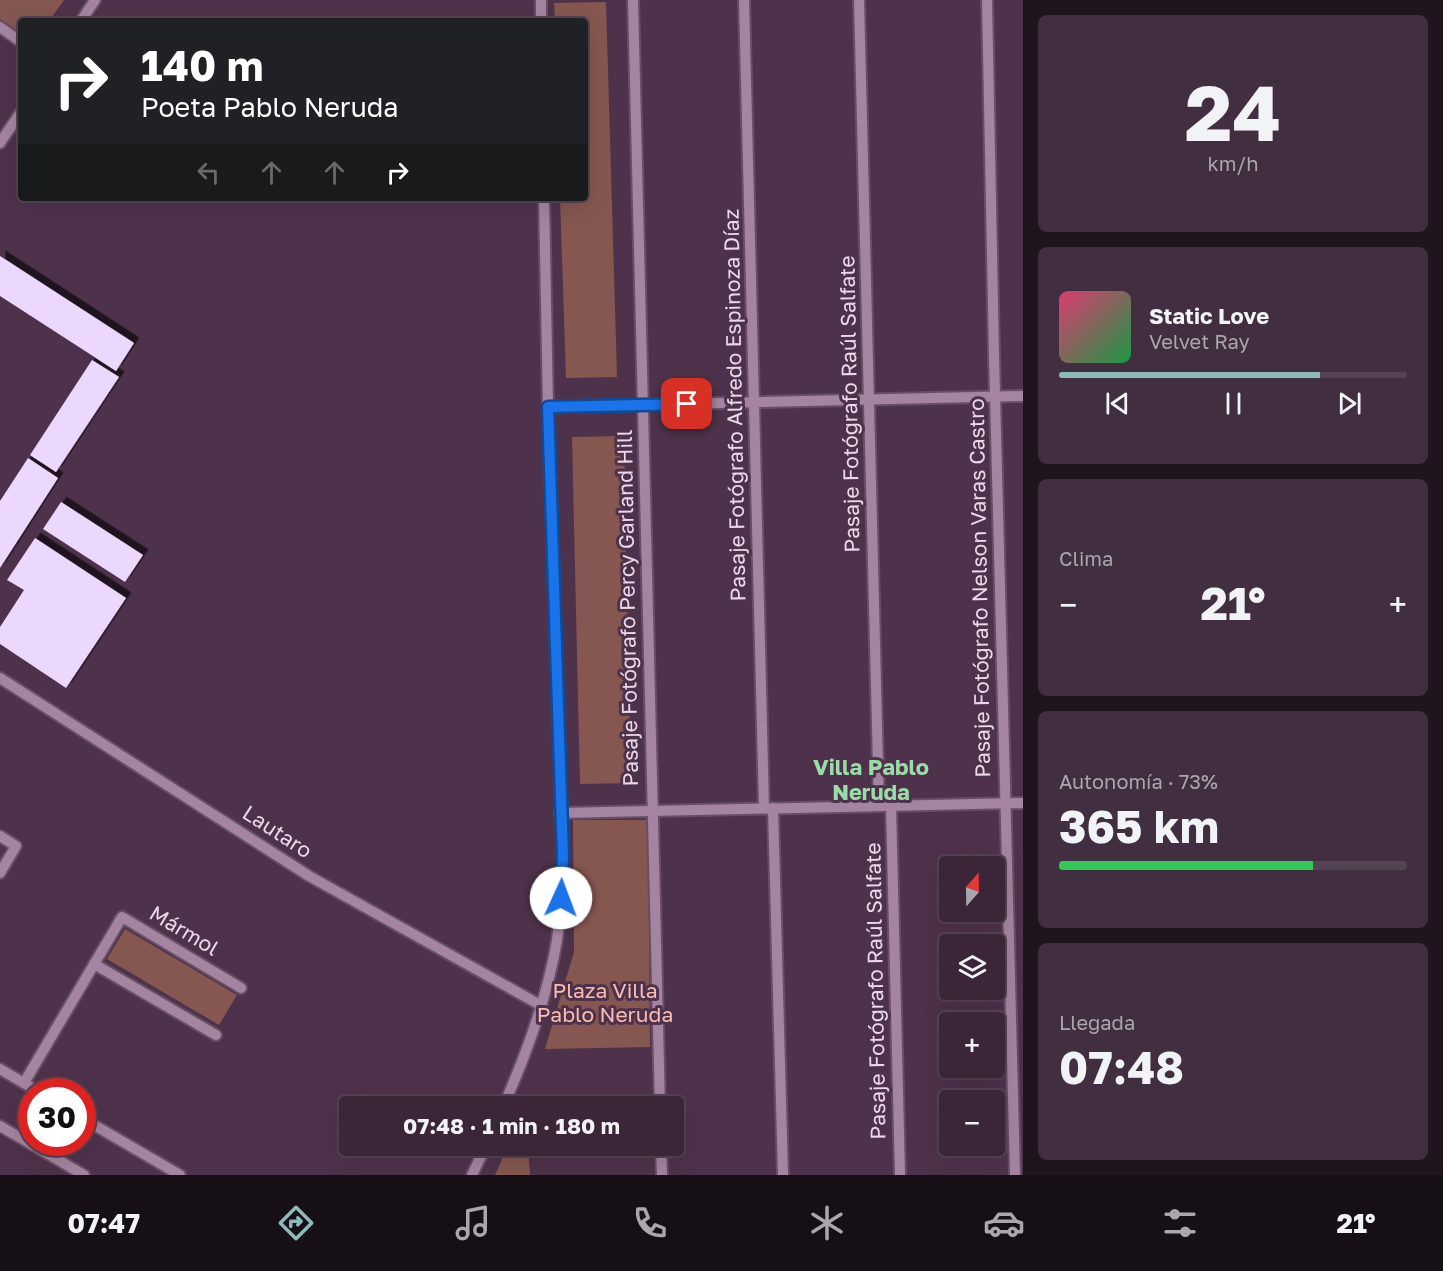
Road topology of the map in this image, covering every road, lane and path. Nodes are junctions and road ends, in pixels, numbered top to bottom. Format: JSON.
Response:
{"nodes":[{"id":1,"x":95,"y":0,"type":"edge"},
{"id":2,"x":541,"y":0,"type":"edge"},
{"id":3,"x":633,"y":0,"type":"edge"},
{"id":4,"x":744,"y":0,"type":"edge"},
{"id":5,"x":859,"y":0,"type":"edge"},
{"id":6,"x":987,"y":0,"type":"edge"},
{"id":7,"x":83,"y":18,"type":"edge"},
{"id":8,"x":541,"y":18,"type":"edge"},
{"id":9,"x":0,"y":27,"type":"edge"},
{"id":10,"x":18,"y":40,"type":"edge"},
{"id":11,"x":18,"y":116,"type":"edge"},
{"id":12,"x":0,"y":143,"type":"edge"},
{"id":13,"x":544,"y":201,"type":"edge"},
{"id":14,"x":1023,"y":396,"type":"edge"},
{"id":15,"x":995,"y":397,"type":"junction"},
{"id":16,"x":869,"y":400,"type":"junction"},
{"id":17,"x":754,"y":402,"type":"junction"},
{"id":18,"x":643,"y":405,"type":"junction"},
{"id":19,"x":548,"y":407,"type":"junction"},
{"id":20,"x":0,"y":678,"type":"edge"},
{"id":21,"x":1005,"y":803,"type":"junction"},
{"id":22,"x":1023,"y":803,"type":"edge"},
{"id":23,"x":885,"y":806,"type":"junction"},
{"id":24,"x":769,"y":808,"type":"junction"},
{"id":25,"x":653,"y":811,"type":"junction"},
{"id":26,"x":560,"y":813,"type":"junction"},
{"id":27,"x":0,"y":836,"type":"edge"},
{"id":28,"x":0,"y":873,"type":"edge"},
{"id":29,"x":94,"y":964,"type":"junction"},
{"id":30,"x":241,"y":988,"type":"dead end"},
{"id":31,"x":542,"y":1006,"type":"junction"},
{"id":32,"x":216,"y":1035,"type":"dead end"},
{"id":33,"x":0,"y":1069,"type":"edge"},
{"id":34,"x":27,"y":1078,"type":"edge"},
{"id":35,"x":18,"y":1080,"type":"edge"},
{"id":36,"x":508,"y":1096,"type":"edge"},
{"id":37,"x":660,"y":1096,"type":"edge"},
{"id":38,"x":0,"y":1126,"type":"edge"},
{"id":39,"x":96,"y":1126,"type":"edge"},
{"id":40,"x":481,"y":1156,"type":"edge"},
{"id":41,"x":661,"y":1156,"type":"edge"},
{"id":42,"x":84,"y":1175,"type":"edge"},
{"id":43,"x":180,"y":1175,"type":"edge"},
{"id":44,"x":472,"y":1175,"type":"edge"},
{"id":45,"x":662,"y":1175,"type":"edge"},
{"id":46,"x":783,"y":1175,"type":"edge"},
{"id":47,"x":900,"y":1175,"type":"edge"},
{"id":48,"x":1014,"y":1175,"type":"edge"}],
"edges":[{"from":1,"to":7,"type":"street"},
{"from":2,"to":8,"type":"street"},
{"from":3,"to":18,"type":"street","name":"Pasaje Fotógrafo Percy Garland Hill"},
{"from":4,"to":17,"type":"street","name":"Pasaje Fotógrafo Alfredo Espinoza Díaz"},
{"from":5,"to":16,"type":"street","name":"Pasaje Fotógrafo Raúl Salfate"},
{"from":6,"to":15,"type":"street","name":"Pasaje Fotógrafo Nelson Varas Castro"},
{"from":9,"to":10,"type":"street"},
{"from":11,"to":12,"type":"street"},
{"from":13,"to":19,"type":"street"},
{"from":14,"to":15,"type":"street"},
{"from":15,"to":16,"type":"street"},
{"from":15,"to":21,"type":"street","name":"Pasaje Fotógrafo Nelson Varas Castro"},
{"from":16,"to":17,"type":"street"},
{"from":16,"to":23,"type":"street","name":"Pasaje Fotógrafo Raúl Salfate"},
{"from":17,"to":18,"type":"street"},
{"from":17,"to":24,"type":"street","name":"Pasaje Fotógrafo Alfredo Espinoza Díaz"},
{"from":18,"to":19,"type":"street"},
{"from":18,"to":25,"type":"street","name":"Pasaje Fotógrafo Percy Garland Hill"},
{"from":19,"to":26,"type":"street"},
{"from":20,"to":31,"type":"street","name":"Lautaro"},
{"from":21,"to":22,"type":"street"},
{"from":21,"to":23,"type":"street"},
{"from":21,"to":48,"type":"street","name":"Pasaje Fotógrafo Nelson Varas Castro"},
{"from":23,"to":24,"type":"street"},
{"from":23,"to":47,"type":"street","name":"Pasaje Fotógrafo Raúl Salfate"},
{"from":24,"to":25,"type":"street"},
{"from":24,"to":46,"type":"street","name":"Pasaje Fotógrafo Alfredo Espinoza Díaz"},
{"from":25,"to":26,"type":"street"},
{"from":25,"to":37,"type":"street","name":"Pasaje Fotógrafo Percy Garland Hill"},
{"from":26,"to":31,"type":"street"},
{"from":27,"to":28,"type":"street"},
{"from":29,"to":30,"type":"street","name":"Mármol"},
{"from":29,"to":32,"type":"street"},
{"from":29,"to":34,"type":"street","name":"Mármol"},
{"from":31,"to":36,"type":"street"},
{"from":33,"to":35,"type":"street"},
{"from":38,"to":42,"type":"street"},
{"from":39,"to":43,"type":"street"},
{"from":40,"to":44,"type":"street"},
{"from":41,"to":45,"type":"street"}]}
